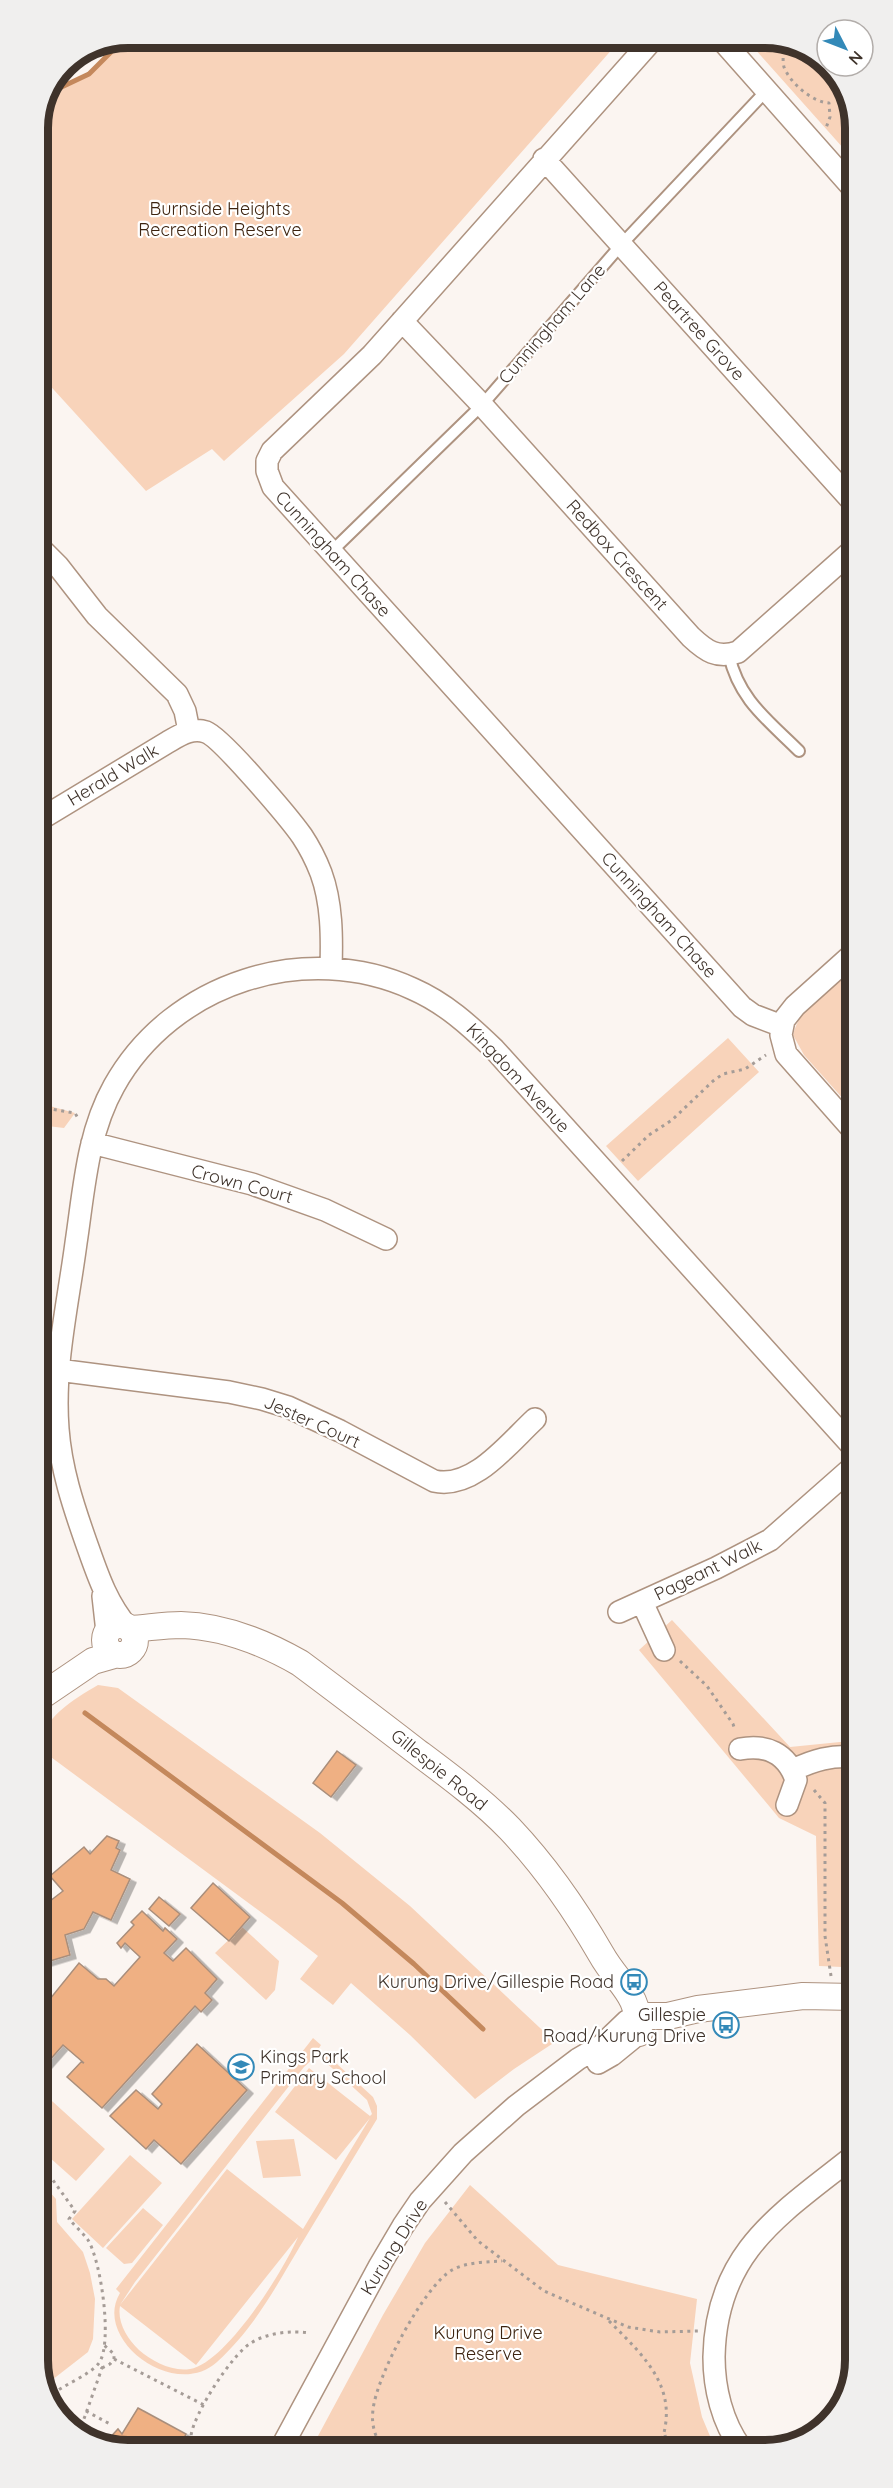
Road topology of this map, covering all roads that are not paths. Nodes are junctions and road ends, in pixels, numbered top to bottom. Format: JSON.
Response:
{"nodes":[{"id":1,"x":645,"y":48,"type":"edge"},
{"id":2,"x":729,"y":48,"type":"edge"},
{"id":3,"x":766,"y":91,"type":"junction"},
{"id":4,"x":544,"y":159,"type":"junction"},
{"id":5,"x":845,"y":179,"type":"edge"},
{"id":6,"x":621,"y":244,"type":"junction"},
{"id":7,"x":402,"y":321,"type":"junction"},
{"id":8,"x":482,"y":405,"type":"junction"},
{"id":9,"x":845,"y":493,"type":"edge"},
{"id":10,"x":331,"y":552,"type":"junction"},
{"id":11,"x":48,"y":556,"type":"edge"},
{"id":12,"x":845,"y":557,"type":"edge"},
{"id":13,"x":729,"y":655,"type":"junction"},
{"id":14,"x":189,"y":731,"type":"junction"},
{"id":15,"x":799,"y":751,"type":"dead end"},
{"id":16,"x":48,"y":815,"type":"edge"},
{"id":17,"x":845,"y":961,"type":"edge"},
{"id":18,"x":331,"y":968,"type":"junction"},
{"id":19,"x":782,"y":1036,"type":"junction"},
{"id":20,"x":845,"y":1121,"type":"edge"},
{"id":21,"x":92,"y":1143,"type":"junction"},
{"id":22,"x":386,"y":1239,"type":"dead end"},
{"id":23,"x":58,"y":1370,"type":"junction"},
{"id":24,"x":535,"y":1419,"type":"dead end"},
{"id":25,"x":845,"y":1438,"type":"edge"},
{"id":26,"x":845,"y":1474,"type":"edge"},
{"id":27,"x":642,"y":1602,"type":"junction"},
{"id":28,"x":619,"y":1612,"type":"dead end"},
{"id":29,"x":120,"y":1637,"type":"junction"},
{"id":30,"x":664,"y":1650,"type":"road end"},
{"id":31,"x":48,"y":1674,"type":"edge"},
{"id":32,"x":48,"y":1692,"type":"edge"},
{"id":33,"x":740,"y":1749,"type":"road end"},
{"id":34,"x":845,"y":1757,"type":"edge"},
{"id":35,"x":793,"y":1770,"type":"junction"},
{"id":36,"x":787,"y":1805,"type":"dead end"},
{"id":37,"x":844,"y":1996,"type":"edge"},
{"id":38,"x":635,"y":2024,"type":"junction"},
{"id":39,"x":845,"y":2163,"type":"edge"},
{"id":40,"x":285,"y":2440,"type":"edge"},
{"id":41,"x":737,"y":2440,"type":"edge"}],
"edges":[{"from":1,"to":4,"type":"street","name":"Cunningham Chase"},
{"from":2,"to":3,"type":"street"},
{"from":3,"to":5,"type":"street"},
{"from":3,"to":6,"type":"lane","name":"Cunningham Lane"},
{"from":4,"to":6,"type":"street","name":"Peartree Grove"},
{"from":4,"to":7,"type":"street","name":"Cunningham Chase"},
{"from":6,"to":8,"type":"lane","name":"Cunningham Lane"},
{"from":6,"to":9,"type":"street","name":"Peartree Grove"},
{"from":7,"to":8,"type":"street","name":"Redbox Crescent"},
{"from":7,"to":10,"type":"street","name":"Cunningham Chase"},
{"from":8,"to":10,"type":"lane","name":"Cunningham Lane"},
{"from":8,"to":13,"type":"street","name":"Redbox Crescent"},
{"from":10,"to":19,"type":"street","name":"Cunningham Chase"},
{"from":11,"to":14,"type":"street"},
{"from":12,"to":13,"type":"street"},
{"from":13,"to":15,"type":"lane"},
{"from":14,"to":16,"type":"street","name":"Herald Walk"},
{"from":14,"to":18,"type":"street"},
{"from":17,"to":19,"type":"street"},
{"from":18,"to":21,"type":"street","name":"Kingdom Avenue"},
{"from":18,"to":25,"type":"street","name":"Kingdom Avenue"},
{"from":19,"to":20,"type":"street"},
{"from":21,"to":22,"type":"street","name":"Crown Court"},
{"from":21,"to":23,"type":"street","name":"Kingdom Avenue"},
{"from":23,"to":24,"type":"street","name":"Jester Court"},
{"from":23,"to":29,"type":"street","name":"Kingdom Avenue"},
{"from":26,"to":27,"type":"street","name":"Pageant Walk"},
{"from":27,"to":28,"type":"street","name":"Pageant Walk"},
{"from":27,"to":30,"type":"street","name":"Pageant Walk"},
{"from":29,"to":31,"type":"street"},
{"from":29,"to":32,"type":"street","name":"Gillespie Road"},
{"from":29,"to":38,"type":"street","name":"Gillespie Road"},
{"from":33,"to":35,"type":"street"},
{"from":34,"to":35,"type":"street"},
{"from":35,"to":36,"type":"street"},
{"from":37,"to":38,"type":"street"},
{"from":38,"to":40,"type":"street","name":"Kurung Drive"},
{"from":39,"to":41,"type":"street"}]}
